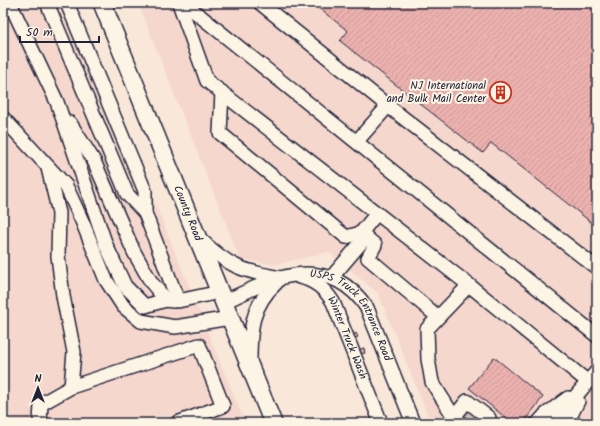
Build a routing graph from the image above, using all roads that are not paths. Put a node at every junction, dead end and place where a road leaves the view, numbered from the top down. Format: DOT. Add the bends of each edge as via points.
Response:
graph roads {
  1 [pos="10,3"];
  2 [pos="47,3"];
  3 [pos="67,3"];
  4 [pos="102,3"];
  5 [pos="179,3"];
  6 [pos="184,3"];
  7 [pos="260,3"];
  8 [pos="222,92"];
  9 [pos="57,102"];
  10 [pos="388,106"];
  11 [pos="3,118"];
  12 [pos="357,141"];
  13 [pos="48,167"];
  14 [pos="145,213"];
  15 [pos="377,213"];
  16 [pos="363,235"];
  17 [pos="197,236"];
  18 [pos="597,268"];
  19 [pos="285,277"];
  20 [pos="331,278"];
  21 [pos="469,285"];
  22 [pos="222,297"];
  23 [pos="172,300"];
  24 [pos="438,317"];
  25 [pos="230,318"];
  26 [pos="597,336"];
  27 [pos="250,367"];
  28 [pos="597,371"];
  29 [pos="588,382"];
  30 [pos="72,387"];
  31 [pos="462,414"];
  32 [pos="485,422"];
  33 [pos="40,423"];
  34 [pos="177,423"];
  35 [pos="273,423"];
  36 [pos="381,423"];
  37 [pos="413,423"];
  38 [pos="538,423"];
  39 [pos="554,423"];
  40 [pos="567,423"];
  1 -- 9 [label="street"];
  2 -- 14 [label="street" via="126,194"];
  3 -- 14 [label="street" via="145,191"];
  4 -- 17 [label="main road, County Road"];
  5 -- 8 [label="street" via="207,81"];
  6 -- 12 [label="street"];
  7 -- 10 [label="street"];
  8 -- 15 [label="street"];
  8 -- 16 [label="street" via="220,133 346,237"];
  9 -- 23 [label="street" via="94,161 134,252 151,282"];
  9 -- 23 [label="street, USPS Truck Entrance Road" via="106,245 125,286 145,306"];
  10 -- 12 [label="street"];
  10 -- 18 [label="street"];
  11 -- 13 [label="street"];
  12 -- 26 [label="street"];
  13 -- 25 [label="street" via="66,186 106,280 123,306 141,321 175,327"];
  13 -- 30 [label="street" via="59,213 58,256 74,352"];
  14 -- 23 [label="street"];
  15 -- 16 [label="street"];
  15 -- 21 [label="street"];
  16 -- 20 [label="street"];
  16 -- 24 [label="street" via="375,245 368,258"];
  17 -- 19 [label="street, Winter Truck Wash" via="213,252 231,264 252,272"];
  17 -- 22 [label="main road, County Road"];
  19 -- 20 [label="street, USPS Truck Entrance Road" via="308,273"];
  19 -- 22 [label="street, USPS Truck Entrance Road"];
  19 -- 27 [label="street" via="263,296 256,310 252,327"];
  19 -- 36 [label="street, Winter Truck Wash" via="312,281 324,289 331,299"];
  20 -- 37 [label="street, USPS Truck Entrance Road" via="341,282 356,294 366,308"];
  21 -- 24 [label="street"];
  21 -- 29 [label="street"];
  22 -- 23 [label="street, USPS Truck Entrance Road"];
  22 -- 25 [label="main road, County Road"];
  24 -- 31 [label="street" via="426,329 432,382"];
  25 -- 27 [label="main road, County Road"];
  27 -- 35 [label="main road, County Road"];
  28 -- 29 [label="street"];
  29 -- 38 [label="street"];
  29 -- 39 [label="street"];
  29 -- 40 [label="street"];
  30 -- 33 [label="street" via="41,404"];
  30 -- 34 [label="street" via="199,345 223,406"];
  31 -- 32 [label="street" via="467,401 489,418"];
}
